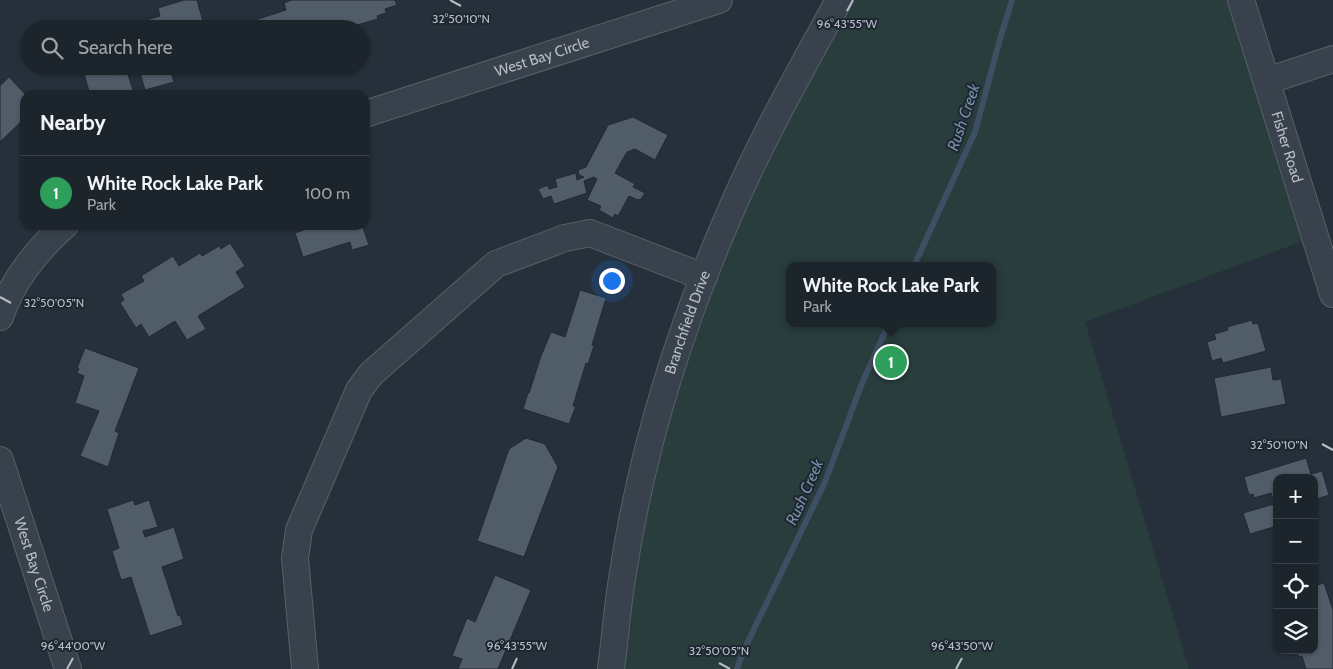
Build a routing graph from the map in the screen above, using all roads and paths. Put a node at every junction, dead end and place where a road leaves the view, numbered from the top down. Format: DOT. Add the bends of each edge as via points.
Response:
graph roads {
  1 [pos="719,0"];
  2 [pos="839,0"];
  3 [pos="1241,0"];
  4 [pos="1333,59"];
  5 [pos="1267,81"];
  6 [pos="370,112"];
  7 [pos="60,230"];
  8 [pos="1327,254"];
  9 [pos="704,277"];
  10 [pos="1333,294"];
  11 [pos="0,317"];
  12 [pos="0,460"];
  13 [pos="68,669"];
  14 [pos="305,669"];
  15 [pos="611,669"];
  1 -- 6 [label="street, West Bay Circle"];
  2 -- 9 [label="street, Branchfield Drive" via="732,207"];
  3 -- 5 [label="street, Fisher Road"];
  4 -- 5 [label="street"];
  5 -- 8 [label="street, Fisher Road"];
  7 -- 11 [label="street" via="30,262 6,298"];
  8 -- 10 [label="street, Fisher Road"];
  9 -- 14 [label="street" via="590,233 565,238 496,264 372,374 359,390 300,530 295,558"];
  9 -- 15 [label="street, Branchfield Drive" via="662,394 640,484 622,579"];
  12 -- 13 [label="street, West Bay Circle"];
}
